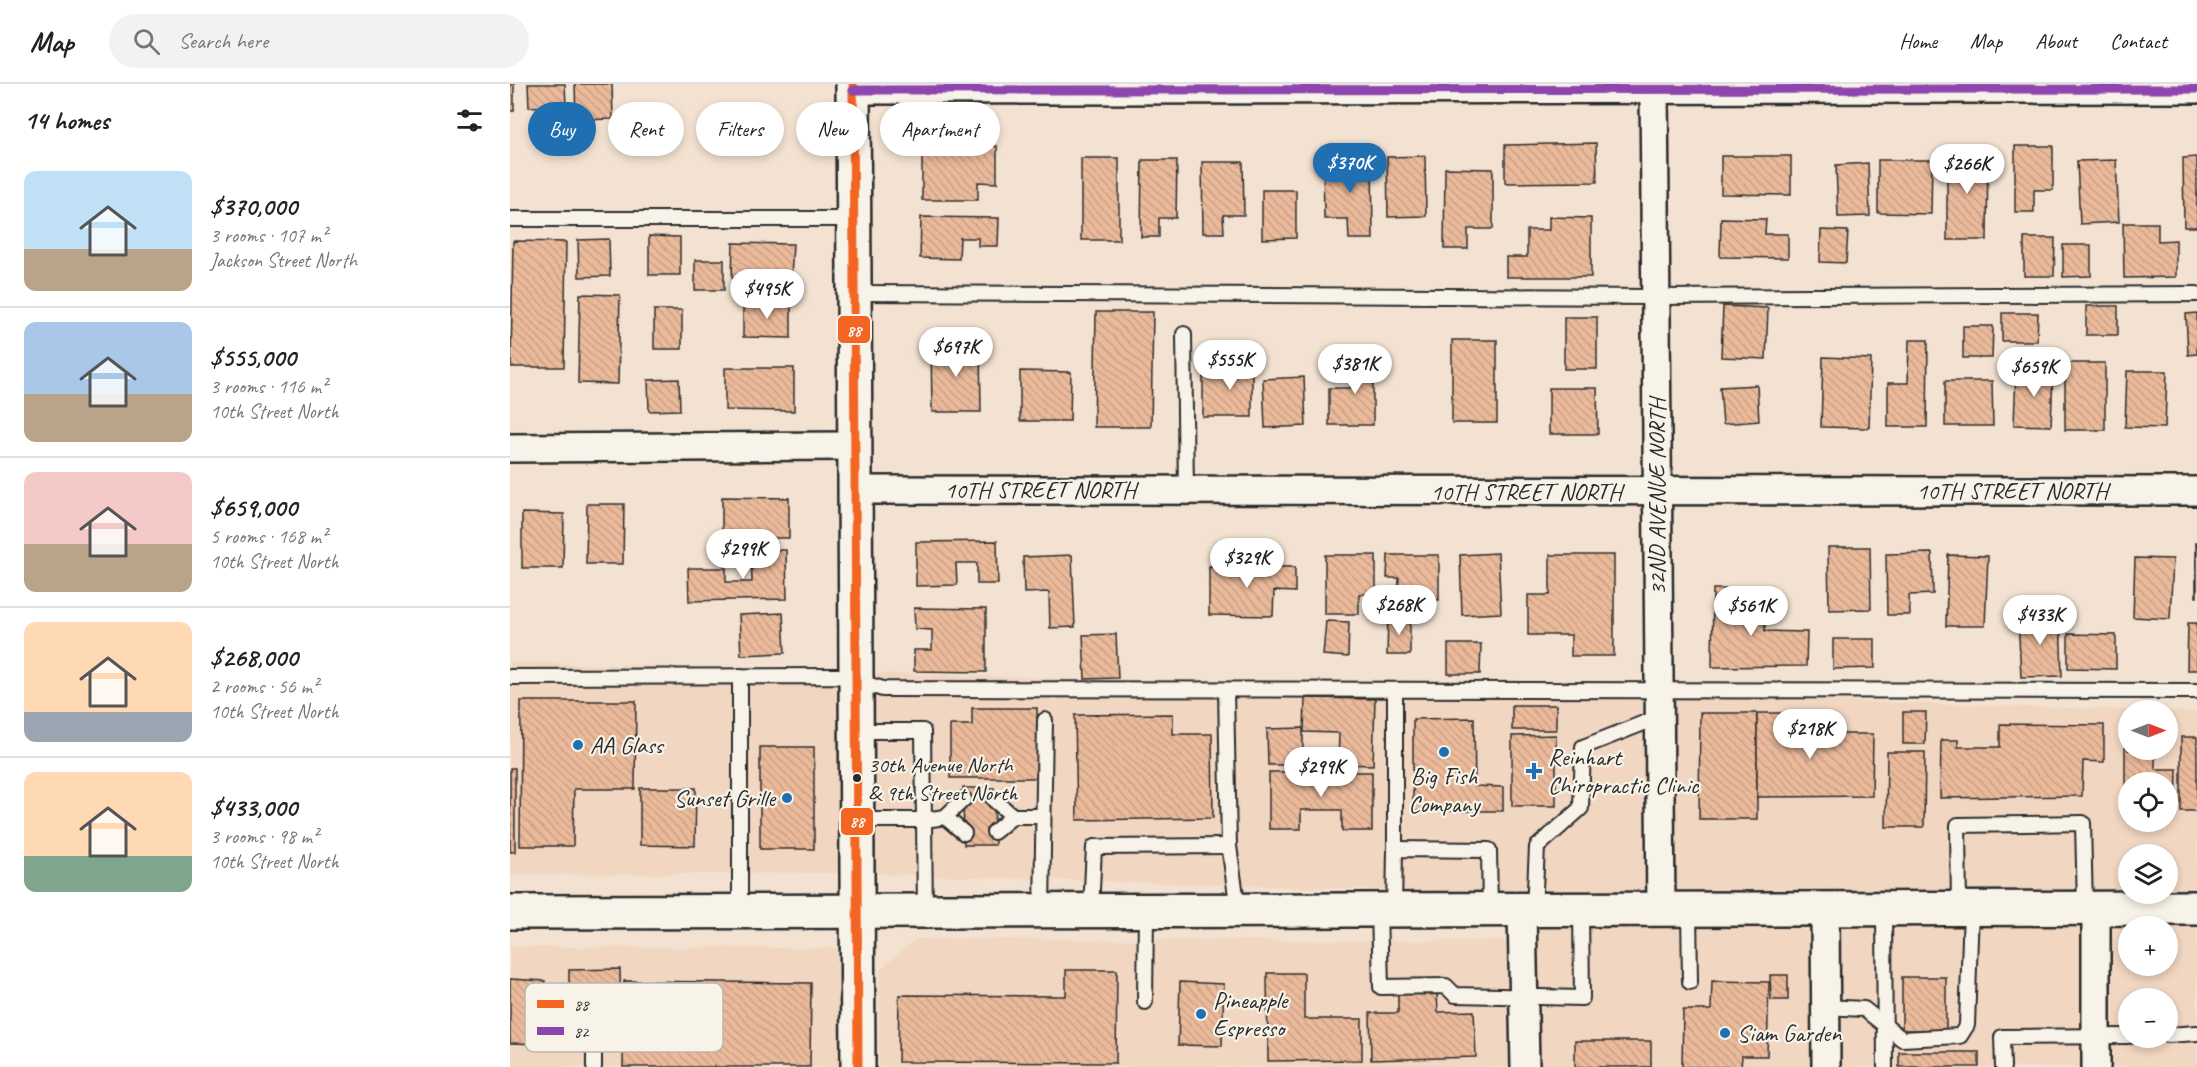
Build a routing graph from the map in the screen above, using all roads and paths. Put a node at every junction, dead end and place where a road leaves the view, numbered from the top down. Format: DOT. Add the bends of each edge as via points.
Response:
graph roads {
  1 [pos="1654,86"];
  2 [pos="853,87"];
  3 [pos="2197,89"];
  4 [pos="510,219"];
  5 [pos="854,219"];
  6 [pos="854,293"];
  7 [pos="2197,294"];
  8 [pos="1656,297"];
  9 [pos="1184,334"];
  10 [pos="855,446"];
  11 [pos="510,448"];
  12 [pos="855,490"];
  13 [pos="1186,490"];
  14 [pos="2197,491"];
  15 [pos="1656,492"];
  16 [pos="740,676"];
  17 [pos="510,677"];
  18 [pos="856,682"];
  19 [pos="1226,690"];
  20 [pos="1395,690"];
  21 [pos="2197,691"];
  22 [pos="1659,704"];
  23 [pos="1045,720"];
  24 [pos="856,731"];
  25 [pos="964,799"];
  26 [pos="994,800"];
  27 [pos="1012,816"];
  28 [pos="1043,816"];
  29 [pos="945,817"];
  30 [pos="857,820"];
  31 [pos="925,820"];
  32 [pos="994,832"];
  33 [pos="964,833"];
  34 [pos="1229,846"];
  35 [pos="1395,849"];
  36 [pos="2090,908"];
  37 [pos="2197,908"];
  38 [pos="1581,909"];
  39 [pos="1675,909"];
  40 [pos="1826,909"];
  41 [pos="1884,909"];
  42 [pos="1965,909"];
  43 [pos="1238,910"];
  44 [pos="1386,910"];
  45 [pos="1516,910"];
  46 [pos="858,911"];
  47 [pos="925,911"];
  48 [pos="1042,911"];
  49 [pos="1091,911"];
  50 [pos="1146,911"];
  51 [pos="510,912"];
  52 [pos="740,912"];
  53 [pos="1690,982"];
  54 [pos="1523,998"];
  55 [pos="1145,1002"];
  56 [pos="1826,1006"];
  57 [pos="1885,1025"];
  58 [pos="2197,1033"];
  59 [pos="2178,1034"];
  60 [pos="2118,1036"];
  61 [pos="2096,1037"];
  62 [pos="858,1067"];
  63 [pos="1525,1067"];
  64 [pos="1826,1067"];
  65 [pos="1885,1067"];
  66 [pos="2002,1067"];
  67 [pos="2096,1067"];
  1 -- 2 [label="street"];
  1 -- 3 [label="street"];
  1 -- 8 [label="street, 32ND AVENUE NORTH"];
  2 -- 5 [label="main road"];
  4 -- 5 [label="lane"];
  5 -- 6 [label="main road"];
  6 -- 8 [label="lane"];
  6 -- 10 [label="main road"];
  7 -- 8 [label="lane"];
  8 -- 15 [label="street, 32ND AVENUE NORTH"];
  9 -- 13 [label="lane"];
  10 -- 11 [label="street"];
  10 -- 12 [label="main road"];
  12 -- 13 [label="street, 10TH STREET NORTH"];
  12 -- 18 [label="main road"];
  13 -- 15 [label="street, 10TH STREET NORTH"];
  14 -- 15 [label="street, 10TH STREET NORTH"];
  15 -- 22 [label="street, 32ND AVENUE NORTH"];
  16 -- 17 [label="lane"];
  16 -- 18 [label="lane" via="839,676"];
  16 -- 52 [label="lane"];
  18 -- 19 [label="lane" via="883,689"];
  18 -- 24 [label="main road"];
  19 -- 20 [label="lane"];
  19 -- 34 [label="lane"];
  20 -- 22 [label="lane"];
  20 -- 35 [label="lane"];
  21 -- 22 [label="lane"];
  22 -- 39 [label="street, 32ND AVENUE NORTH"];
  22 -- 45 [label="lane" via="1583,747 1581,808 1537,847"];
  23 -- 28 [label="lane"];
  24 -- 30 [label="main road"];
  24 -- 31 [label="lane" via="923,731"];
  25 -- 29 [label="lane"];
  26 -- 27 [label="lane"];
  27 -- 28 [label="lane"];
  27 -- 32 [label="lane"];
  28 -- 48 [label="lane"];
  29 -- 31 [label="lane"];
  29 -- 33 [label="lane"];
  30 -- 31 [label="lane"];
  30 -- 46 [label="main road"];
  31 -- 47 [label="lane"];
  34 -- 43 [label="lane"];
  34 -- 49 [label="lane" via="1094,847"];
  35 -- 44 [label="lane"];
  35 -- 45 [label="lane" via="1490,850"];
  36 -- 37 [label="main road"];
  36 -- 42 [label="main road"];
  36 -- 42 [label="lane" via="2083,823 1958,825"];
  36 -- 61 [label="street"];
  38 -- 39 [label="main road"];
  38 -- 45 [label="main road"];
  38 -- 54 [label="lane" via="1582,998"];
  39 -- 40 [label="main road"];
  39 -- 53 [label="lane"];
  40 -- 41 [label="main road"];
  40 -- 56 [label="street"];
  41 -- 42 [label="main road"];
  41 -- 57 [label="lane"];
  42 -- 57 [label="lane" via="1967,1025 1960,1036 1902,1039"];
  43 -- 44 [label="main road"];
  43 -- 50 [label="main road"];
  44 -- 45 [label="main road"];
  44 -- 54 [label="lane" via="1381,987 1446,986 1455,995"];
  45 -- 54 [label="street"];
  46 -- 47 [label="main road"];
  46 -- 52 [label="main road"];
  46 -- 62 [label="main road"];
  47 -- 48 [label="main road"];
  48 -- 49 [label="main road"];
  49 -- 50 [label="main road"];
  50 -- 55 [label="lane"];
  51 -- 52 [label="main road"];
  54 -- 63 [label="street"];
  56 -- 57 [label="lane" via="1864,1009"];
  56 -- 64 [label="street"];
  57 -- 65 [label="lane"];
  58 -- 59 [label="lane"];
  60 -- 61 [label="lane"];
  61 -- 66 [label="lane" via="2002,1037"];
  61 -- 67 [label="street"];
}
